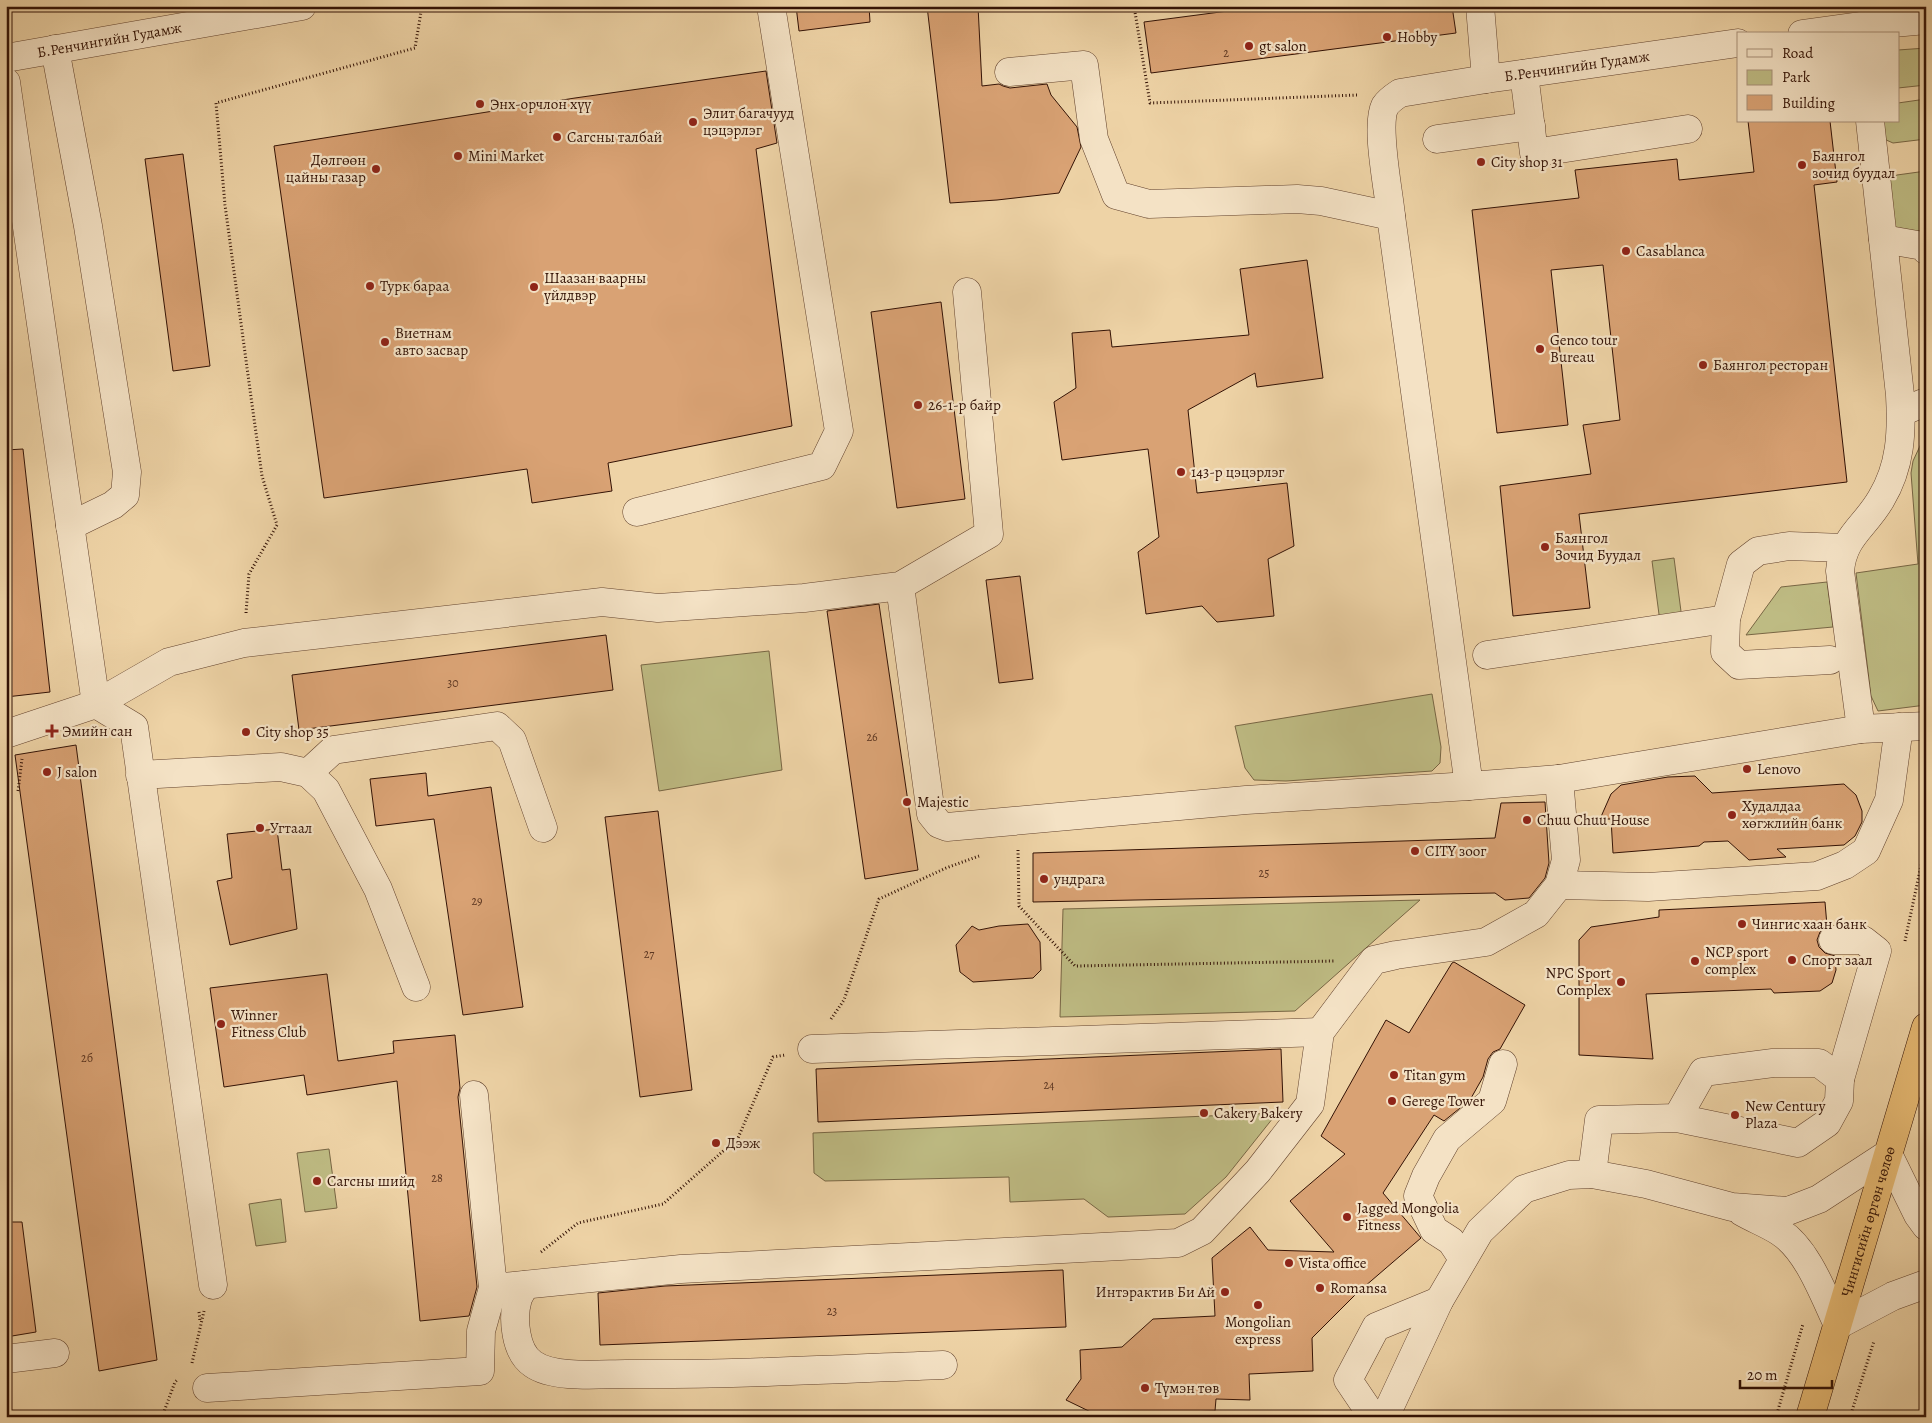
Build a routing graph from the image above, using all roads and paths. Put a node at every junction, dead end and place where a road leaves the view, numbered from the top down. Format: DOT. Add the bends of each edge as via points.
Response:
graph roads {
  1 [pos="302,6"];
  2 [pos="422,6"];
  3 [pos="772,6"];
  4 [pos="1134,6"];
  5 [pos="1480,6"];
  6 [pos="1926,20"];
  7 [pos="1860,30"];
  8 [pos="1831,32"];
  9 [pos="1737,43"];
  10 [pos="55,49"];
  11 [pos="6,58"];
  12 [pos="1009,72"];
  13 [pos="1524,74"];
  14 [pos="1486,79"];
  15 [pos="6,82"];
  16 [pos="1400,93"];
  17 [pos="1870,122"];
  18 [pos="1531,126"];
  19 [pos="1688,129"];
  20 [pos="1436,139"];
  21 [pos="1391,216"];
  22 [pos="1883,239"];
  23 [pos="1926,250"];
  24 [pos="967,292"];
  25 [pos="1926,402"];
  26 [pos="1901,412"];
  27 [pos="637,512"];
  28 [pos="70,526"];
  29 [pos="1844,548"];
  30 [pos="900,586"];
  31 [pos="1726,619"];
  32 [pos="244,643"];
  33 [pos="1487,655"];
  34 [pos="1830,660"];
  35 [pos="96,704"];
  36 [pos="1926,726"];
  37 [pos="1899,727"];
  38 [pos="1861,730"];
  39 [pos="6,734"];
  40 [pos="308,773"];
  41 [pos="140,774"];
  42 [pos="1559,779"];
  43 [pos="1468,786"];
  44 [pos="1026,821"];
  45 [pos="542,828"];
  46 [pos="982,855"];
  47 [pos="1559,885"];
  48 [pos="1833,940"];
  49 [pos="1374,960"];
  50 [pos="416,987"];
  51 [pos="1926,1028"];
  52 [pos="1320,1032"];
  53 [pos="812,1049"];
  54 [pos="1503,1064"];
  55 [pos="1840,1079"];
  56 [pos="474,1095"];
  57 [pos="1677,1118"];
  58 [pos="1888,1154"];
  59 [pos="1592,1174"];
  60 [pos="1732,1207"];
  61 [pos="1926,1226"];
  62 [pos="540,1253"];
  63 [pos="1463,1259"];
  64 [pos="1926,1284"];
  65 [pos="213,1285"];
  66 [pos="525,1285"];
  67 [pos="494,1288"];
  68 [pos="1439,1302"];
  69 [pos="1838,1325"];
  70 [pos="1875,1336"];
  71 [pos="55,1353"];
  72 [pos="6,1358"];
  73 [pos="192,1365"];
  74 [pos="944,1365"];
  75 [pos="181,1376"];
  76 [pos="207,1388"];
  77 [pos="162,1417"];
  78 [pos="1373,1417"];
  79 [pos="1384,1417"];
  80 [pos="1810,1417"];
  81 [pos="1850,1417"];
  1 -- 10 [label="street, Б.Ренчингийн Гудамж"];
  2 -- 32 [label="path" via="415,48 216,103 225,205 262,476 277,525 249,574"];
  3 -- 27 [label="street" via="839,431 822,466"];
  4 -- 16 [label="path" via="1150,103"];
  5 -- 14 [label="street, Б.Ренчингийн Гудамж"];
  6 -- 7 [label="street"];
  7 -- 8 [label="street"];
  9 -- 13 [label="street, Б.Ренчингийн Гудамж"];
  10 -- 11 [label="street, Б.Ренчингийн Гудамж"];
  10 -- 28 [label="street" via="88,226 127,472 125,495 113,505"];
  12 -- 21 [label="street" via="1084,65 1094,139 1116,195 1149,204 1297,199"];
  13 -- 14 [label="street, Б.Ренчингийн Гудамж"];
  13 -- 18 [label="street"];
  14 -- 16 [label="street"];
  15 -- 28 [label="street"];
  16 -- 21 [label="street" via="1385,107 1382,120"];
  17 -- 22 [label="street"];
  18 -- 19 [label="street" via="1534,153"];
  18 -- 20 [label="street"];
  21 -- 43 [label="street"];
  22 -- 23 [label="street" via="1923,246"];
  22 -- 26 [label="street"];
  24 -- 30 [label="street" via="989,534"];
  25 -- 26 [label="street"];
  26 -- 29 [label="street" via="1900,446 1890,481 1878,505"];
  28 -- 35 [label="street"];
  29 -- 31 [label="street" via="1789,546 1758,551 1741,564"];
  29 -- 38 [label="street" via="1840,571"];
  30 -- 32 [label="street" via="804,598 658,608 602,602"];
  30 -- 44 [label="street" via="933,818 947,827"];
  31 -- 33 [label="street"];
  31 -- 34 [label="street" via="1725,652 1739,665"];
  32 -- 35 [label="street" via="169,662"];
  35 -- 39 [label="street"];
  35 -- 41 [label="street" via="134,727"];
  36 -- 37 [label="street"];
  37 -- 38 [label="street"];
  37 -- 47 [label="street" via="1889,800 1866,851 1845,865 1817,876 1648,887"];
  38 -- 42 [label="street"];
  40 -- 41 [label="street" via="281,767"];
  40 -- 45 [label="street" via="333,750 497,726 512,740"];
  40 -- 50 [label="street" via="326,790 378,889"];
  41 -- 65 [label="street"];
  42 -- 43 [label="street"];
  42 -- 47 [label="street" via="1566,860"];
  43 -- 44 [label="street" via="1246,800"];
  44 -- 49 [label="path" via="1018,842 1019,906 1075,966"];
  46 -- 53 [label="path" via="879,899 844,1000"];
  47 -- 49 [label="street" via="1536,914 1486,942"];
  48 -- 55 [label="street" via="1863,940 1877,951"];
  49 -- 52 [label="street"];
  51 -- 58 [label="highway, Чингисийн өргөн чөлөө"];
  52 -- 53 [label="street"];
  52 -- 66 [label="street" via="1310,1104 1258,1171 1202,1230 1178,1243 681,1269"];
  53 -- 62 [label="path" via="773,1057 738,1138 663,1204 578,1223"];
  54 -- 63 [label="street" via="1492,1101 1447,1139 1418,1196 1434,1230 1451,1241"];
  55 -- 57 [label="street" via="1819,1063 1773,1063 1703,1072"];
  55 -- 57 [label="street" via="1839,1101 1827,1123 1798,1142"];
  56 -- 67 [label="street"];
  57 -- 59 [label="street" via="1599,1120"];
  58 -- 60 [label="street" via="1819,1199 1788,1211"];
  58 -- 61 [label="street"];
  58 -- 69 [label="highway, Чингисийн өргөн чөлөө"];
  59 -- 60 [label="street" via="1646,1184"];
  59 -- 63 [label="street" via="1570,1175 1524,1189 1480,1231"];
  60 -- 69 [label="street" via="1781,1233 1797,1247"];
  63 -- 68 [label="street"];
  64 -- 69 [label="street" via="1893,1296"];
  65 -- 73 [label="path" via="200,1321"];
  66 -- 67 [label="street"];
  66 -- 74 [label="street" via="518,1298 515,1320 518,1344 531,1364 542,1369 564,1373 668,1374"];
  67 -- 76 [label="street" via="481,1331 480,1371"];
  68 -- 78 [label="street" via="1376,1327 1348,1380"];
  68 -- 79 [label="street"];
  69 -- 80 [label="highway, Чингисийн өргөн чөлөө"];
  70 -- 81 [label="path"];
  71 -- 72 [label="street"];
  75 -- 77 [label="path" via="175,1382"];
}
